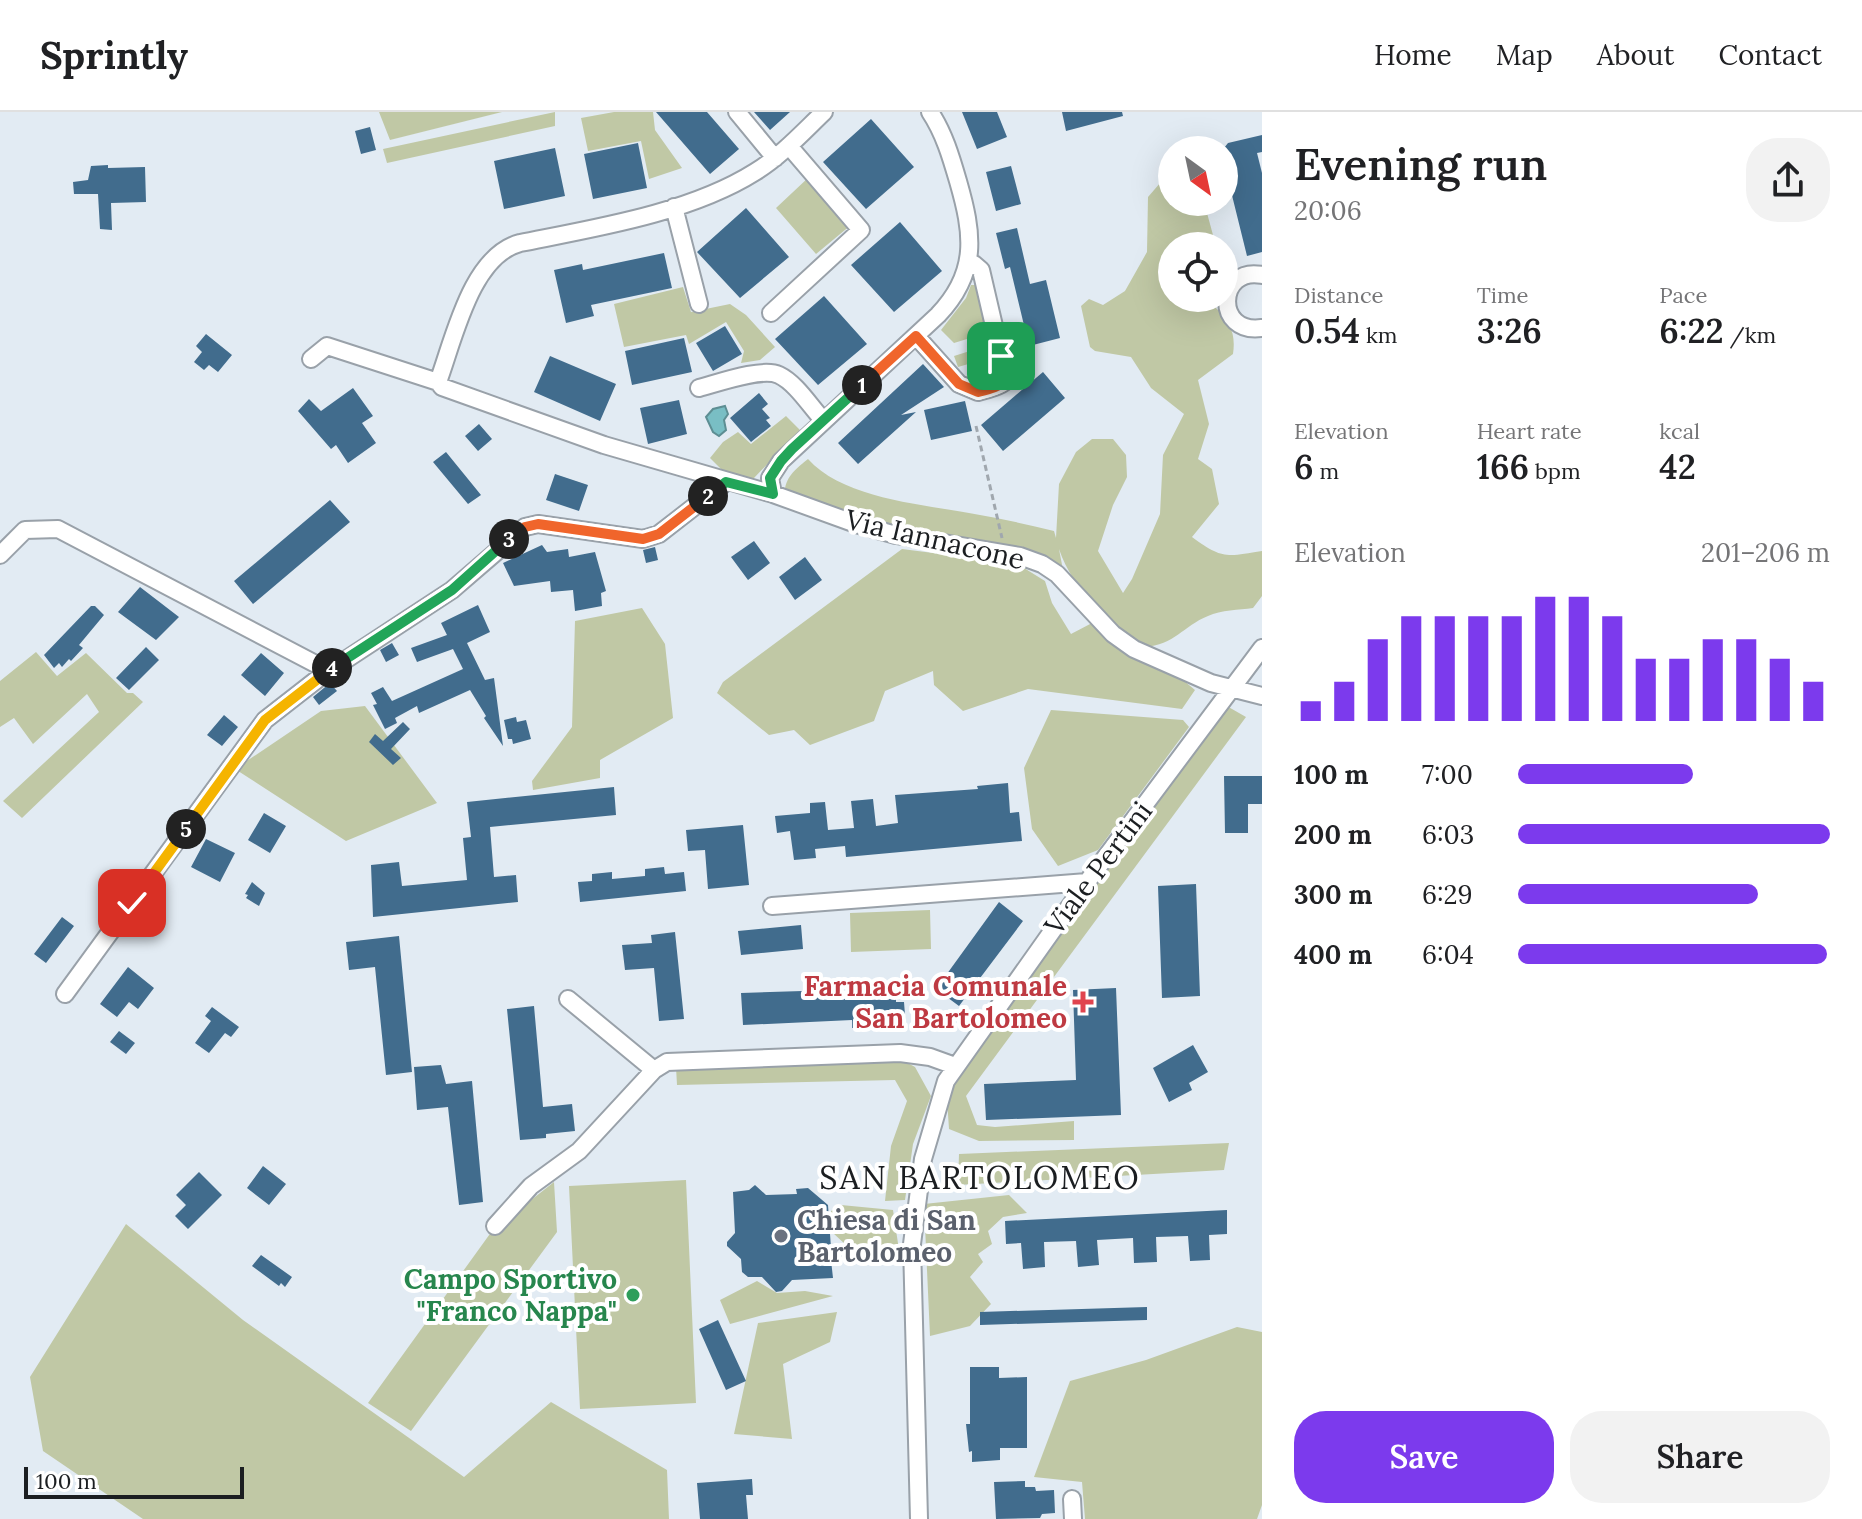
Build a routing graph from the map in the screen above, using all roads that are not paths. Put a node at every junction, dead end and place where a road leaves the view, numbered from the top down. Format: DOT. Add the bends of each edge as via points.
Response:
graph roads {
  1 [pos="737,112"];
  2 [pos="824,112"];
  3 [pos="930,112"];
  4 [pos="789,146"];
  5 [pos="775,158"];
  6 [pos="674,207"];
  7 [pos="968,262"];
  8 [pos="1260,274"];
  9 [pos="699,304"];
  10 [pos="771,313"];
  11 [pos="1262,328"];
  12 [pos="916,336"];
  13 [pos="311,359"];
  14 [pos="438,382"];
  15 [pos="699,388"];
  16 [pos="823,420"];
  17 [pos="726,482"];
  18 [pos="773,494"];
  19 [pos="0,555"];
  20 [pos="1262,648"];
  21 [pos="329,671"];
  22 [pos="1232,689"];
  23 [pos="1262,696"];
  24 [pos="1087,882"];
  25 [pos="772,906"];
  26 [pos="65,994"];
  27 [pos="568,999"];
  28 [pos="955,1066"];
  29 [pos="654,1070"];
  30 [pos="495,1226"];
  31 [pos="1072,1499"];
  32 [pos="919,1519"];
  33 [pos="1073,1519"];
  1 -- 5 [label="street"];
  2 -- 4 [label="street"];
  3 -- 7 [label="street" via="945,141 968,215"];
  4 -- 5 [label="street"];
  4 -- 10 [label="street" via="861,230"];
  5 -- 6 [label="street" via="729,186"];
  6 -- 9 [label="street"];
  6 -- 14 [label="street" via="514,244 499,252 474,287"];
  7 -- 12 [label="street" via="948,305"];
  7 -- 12 [label="street" via="981,270 1001,356 1010,365 1006,381 978,392 959,384"];
  8 -- 11 [label="street" via="1238,279 1227,304 1242,326"];
  12 -- 16 [label="street"];
  13 -- 14 [label="street, Via Iannacone" via="327,346"];
  14 -- 17 [label="street, Via Iannacone" via="604,445"];
  15 -- 16 [label="street" via="776,373"];
  16 -- 18 [label="street" via="772,472"];
  17 -- 18 [label="street, Via Iannacone"];
  17 -- 21 [label="street" via="659,534 643,539 538,524 525,527 452,590"];
  18 -- 22 [label="street, Via Iannacone" via="896,535 1042,564 1134,649"];
  19 -- 21 [label="street" via="25,530 58,529"];
  20 -- 22 [label="street, Viale Pertini"];
  21 -- 26 [label="street" via="265,720"];
  22 -- 23 [label="street, Via Iannacone"];
  22 -- 24 [label="street, Viale Pertini"];
  24 -- 25 [label="street"];
  24 -- 28 [label="street, Viale Pertini"];
  27 -- 29 [label="street"];
  28 -- 29 [label="street" via="900,1053 667,1062"];
  28 -- 32 [label="street, Viale Pertini" via="940,1097 923,1159 912,1244"];
  29 -- 30 [label="street" via="579,1151 531,1186"];
  31 -- 33 [label="street"];
}
